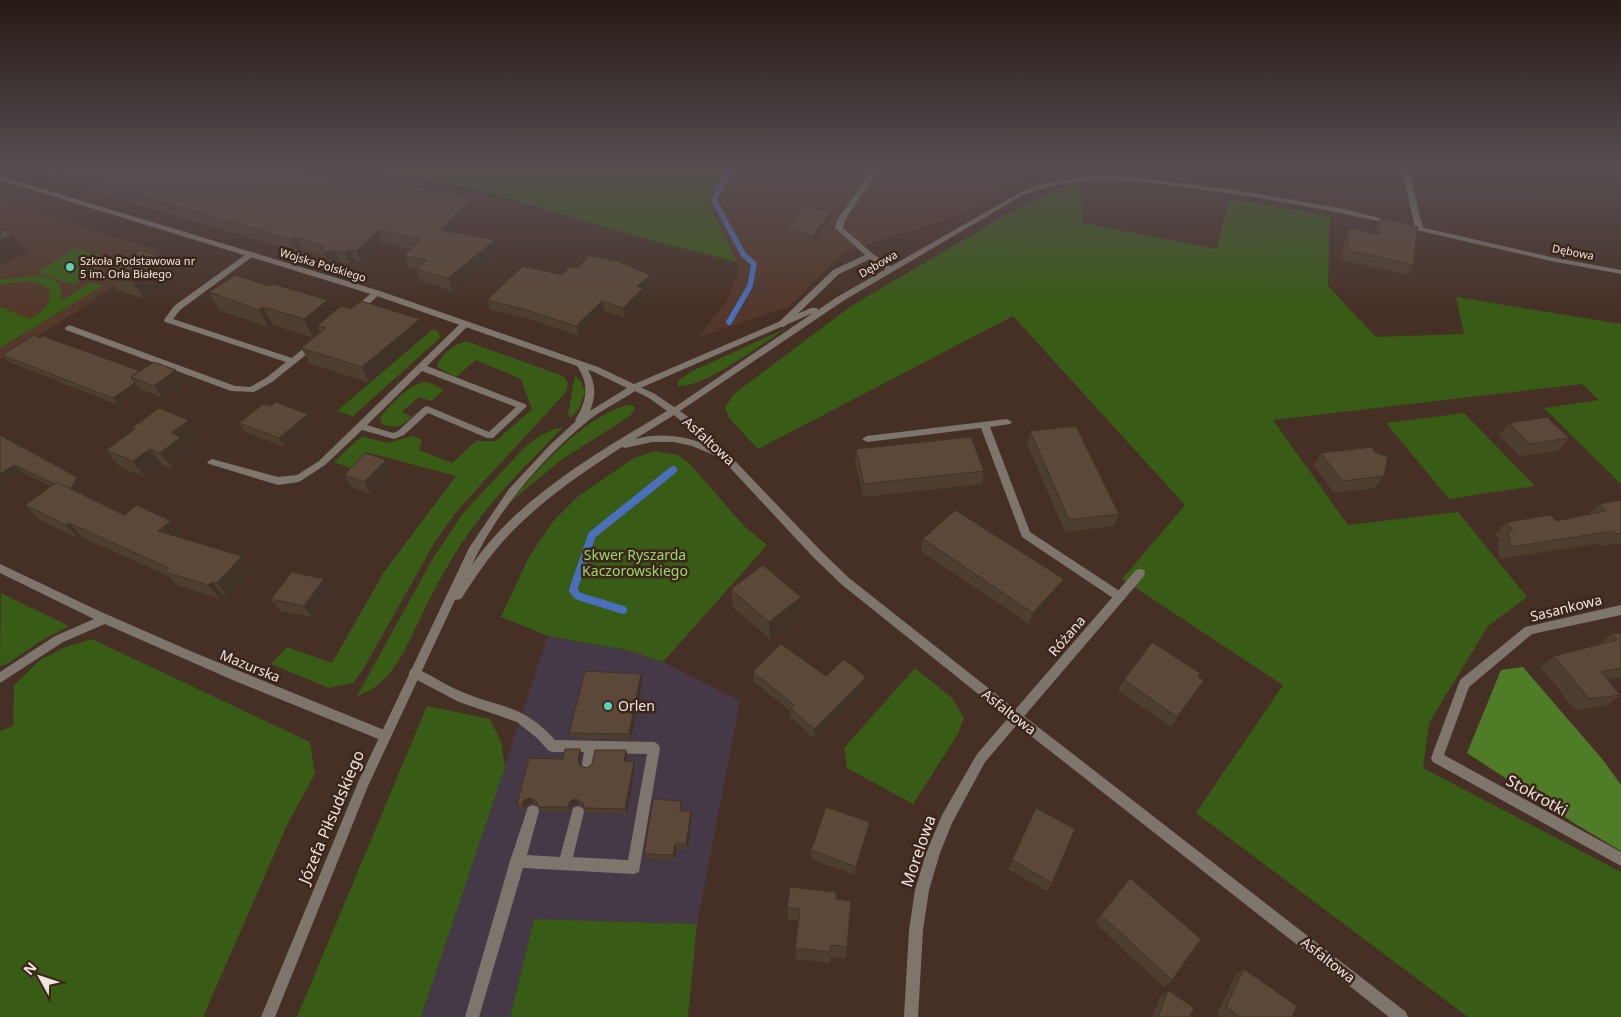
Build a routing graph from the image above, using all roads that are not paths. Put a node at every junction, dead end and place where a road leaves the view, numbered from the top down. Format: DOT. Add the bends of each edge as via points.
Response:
graph roads {
  1 [pos="128,216"];
  2 [pos="842,216"];
  3 [pos="982,216"];
  4 [pos="1368,216"];
  5 [pos="1416,216"];
  6 [pos="1419,228"];
  7 [pos="252,254"];
  8 [pos="870,256"];
  9 [pos="891,269"];
  10 [pos="1621,272"];
  11 [pos="377,293"];
  12 [pos="840,299"];
  13 [pos="349,316"];
  14 [pos="465,324"];
  15 [pos="781,325"];
  16 [pos="69,328"];
  17 [pos="321,339"];
  18 [pos="293,362"];
  19 [pos="580,364"];
  20 [pos="422,366"];
  21 [pos="635,387"];
  22 [pos="674,411"];
  23 [pos="1007,422"];
  24 [pos="984,425"];
  25 [pos="359,426"];
  26 [pos="574,427"];
  27 [pos="867,439"];
  28 [pos="605,453"];
  29 [pos="212,462"];
  30 [pos="732,462"];
  31 [pos="0,568"];
  32 [pos="1140,574"];
  33 [pos="1120,597"];
  34 [pos="1621,610"];
  35 [pos="105,618"];
  36 [pos="435,634"];
  37 [pos="415,673"];
  38 [pos="0,678"];
  39 [pos="1016,717"];
  40 [pos="385,736"];
  41 [pos="591,747"];
  42 [pos="1437,758"];
  43 [pos="588,765"];
  44 [pos="533,811"];
  45 [pos="578,812"];
  46 [pos="1621,859"];
  47 [pos="517,861"];
  48 [pos="565,864"];
  49 [pos="268,1017"];
  50 [pos="472,1017"];
  51 [pos="911,1017"];
  52 [pos="1401,1017"];
  1 -- 7 [label="street, Wojska Polskiego"];
  2 -- 8 [label="street" via="840,228"];
  3 -- 9 [label="street, Dębowa"];
  4 -- 6 [label="street, Dębowa"];
  5 -- 6 [label="street"];
  6 -- 10 [label="street, Dębowa"];
  7 -- 11 [label="street, Wojska Polskiego"];
  7 -- 18 [label="street" via="177,308 168,320"];
  8 -- 9 [label="street"];
  8 -- 15 [label="street" via="836,272"];
  9 -- 12 [label="street, Dębowa"];
  11 -- 13 [label="street"];
  11 -- 14 [label="street, Wojska Polskiego"];
  12 -- 15 [label="street, Dębowa"];
  12 -- 22 [label="street, Dębowa"];
  14 -- 19 [label="street, Wojska Polskiego"];
  14 -- 20 [label="street"];
  15 -- 21 [label="street, Dębowa"];
  16 -- 18 [label="street" via="234,390 251,390"];
  17 -- 18 [label="street"];
  19 -- 21 [label="street, Wojska Polskiego"];
  19 -- 26 [label="street, Józefa Piłsudskiego" via="589,377 592,395"];
  20 -- 25 [label="street"];
  20 -- 25 [label="street" via="522,406 490,436 427,410 394,436"];
  21 -- 22 [label="street, Asfaltowa"];
  21 -- 26 [label="street, Józefa Piłsudskiego"];
  22 -- 28 [label="street, Józefa Piłsudskiego"];
  22 -- 30 [label="street, Asfaltowa"];
  23 -- 24 [label="street"];
  24 -- 27 [label="street"];
  24 -- 33 [label="street" via="1026,534"];
  25 -- 29 [label="street" via="322,463 300,478 278,481"];
  26 -- 36 [label="street, Józefa Piłsudskiego" via="536,464 495,516 461,574"];
  28 -- 30 [label="street, Józefa Piłsudskiego" via="640,440 668,437 703,446"];
  28 -- 36 [label="street, Józefa Piłsudskiego" via="545,494 500,538 468,577"];
  30 -- 39 [label="street, Asfaltowa" via="835,572"];
  31 -- 35 [label="street, Mazurska"];
  32 -- 33 [label="street, Różana"];
  33 -- 39 [label="street, Różana"];
  34 -- 42 [label="street, Sasankowa" via="1530,630 1464,684"];
  35 -- 38 [label="street" via="58,638"];
  35 -- 40 [label="street, Mazurska" via="215,668"];
  36 -- 37 [label="street, Józefa Piłsudskiego"];
  37 -- 40 [label="street, Józefa Piłsudskiego"];
  37 -- 41 [label="street" via="463,698 517,714 539,729 552,746"];
  39 -- 51 [label="street, Morelowa" via="981,758 947,819 933,853 918,912"];
  39 -- 52 [label="street, Asfaltowa"];
  40 -- 49 [label="street, Józefa Piłsudskiego"];
  41 -- 43 [label="street"];
  41 -- 48 [label="street" via="654,748 634,867"];
  42 -- 46 [label="street, Stokrotki"];
  44 -- 47 [label="street"];
  45 -- 48 [label="street"];
  47 -- 48 [label="street"];
  47 -- 50 [label="street"];
}
